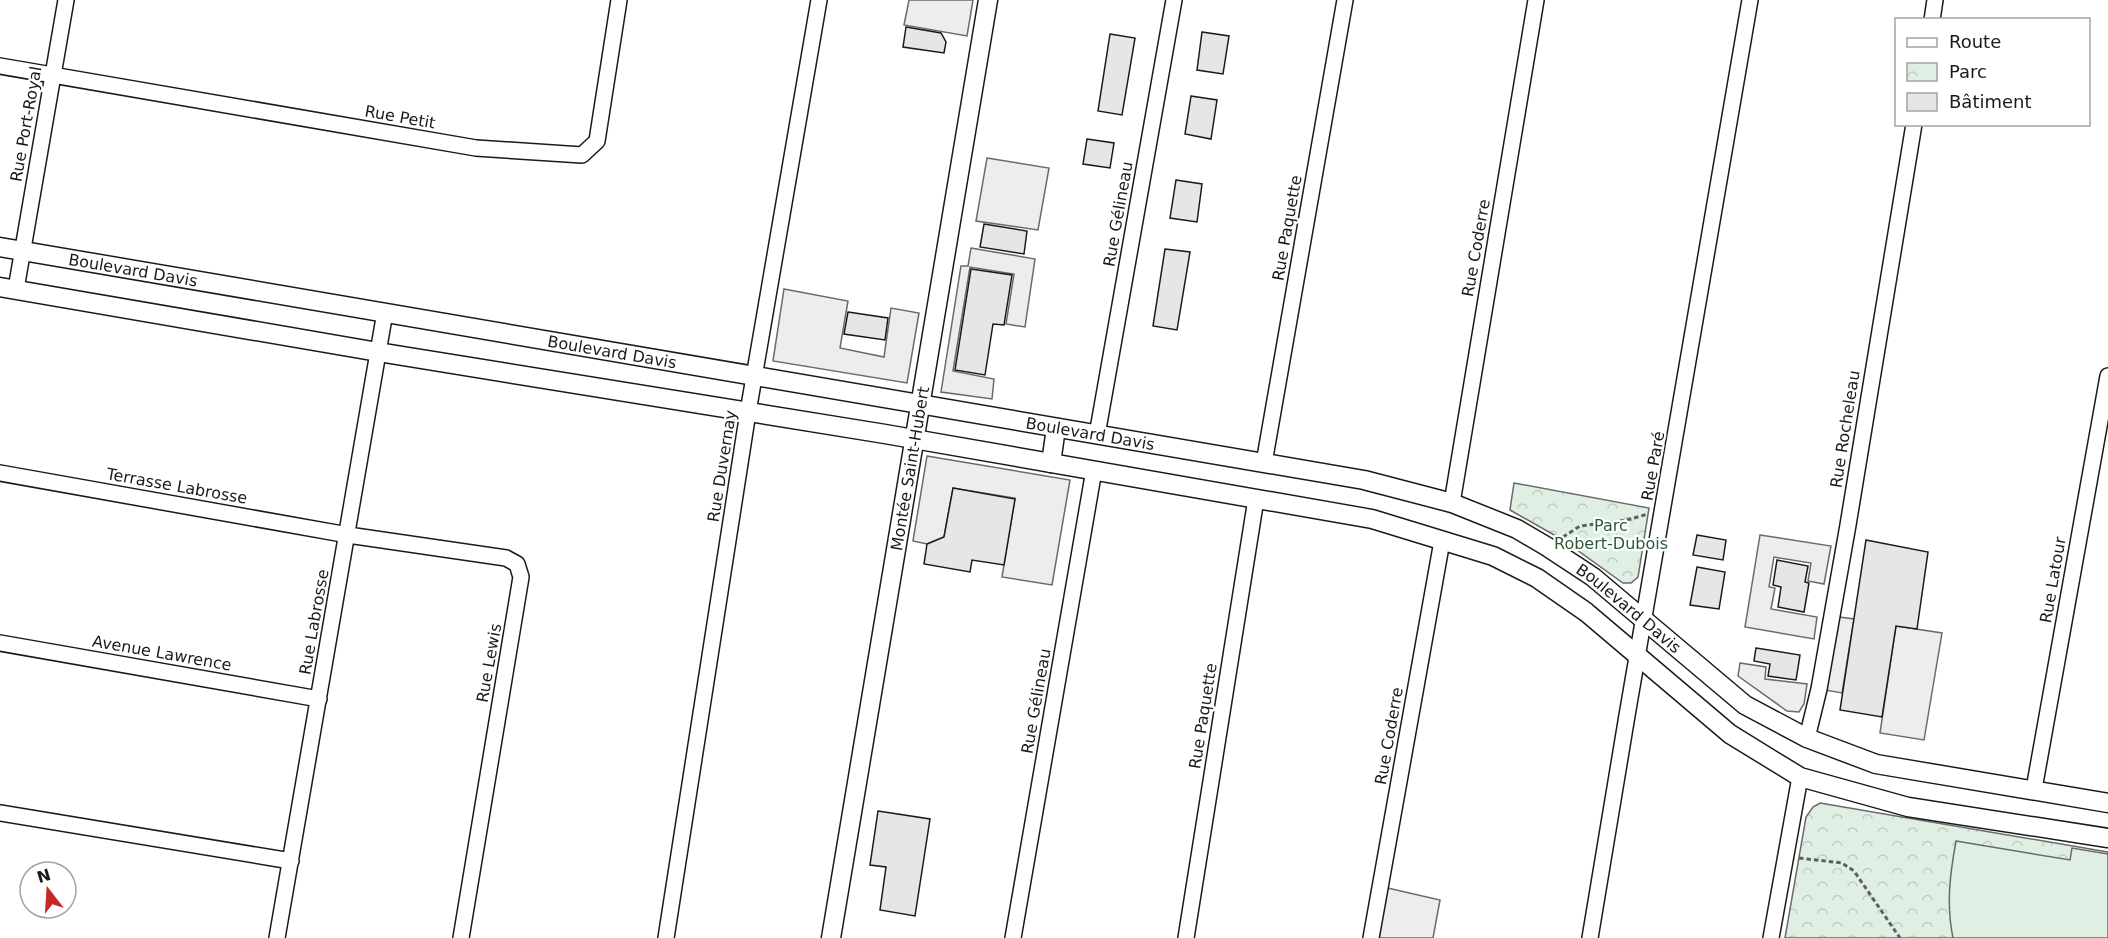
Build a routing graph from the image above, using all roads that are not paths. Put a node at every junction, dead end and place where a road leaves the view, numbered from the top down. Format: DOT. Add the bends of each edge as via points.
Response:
graph roads {
  1 [pos="66,0"];
  2 [pos="619,0"];
  3 [pos="819,0"];
  4 [pos="988,0"];
  5 [pos="1174,0"];
  6 [pos="1345,0"];
  7 [pos="1536,0"];
  8 [pos="1750,0"];
  9 [pos="1935,0"];
  10 [pos="1932,18"];
  11 [pos="0,66"];
  12 [pos="53,76"];
  13 [pos="1914,126"];
  14 [pos="0,247"];
  15 [pos="23,251"];
  16 [pos="8,288"];
  17 [pos="385,312"];
  18 [pos="378,352"];
  19 [pos="755,375"];
  20 [pos="2108,376"];
  21 [pos="920,404"];
  22 [pos="748,412"];
  23 [pos="1056,428"];
  24 [pos="1098,435"];
  25 [pos="915,440"];
  26 [pos="1051,463"];
  27 [pos="1264,463"];
  28 [pos="1094,470"];
  29 [pos="0,473"];
  30 [pos="1256,499"];
  31 [pos="1452,502"];
  32 [pos="348,535"];
  33 [pos="1443,541"];
  34 [pos="1644,620"];
  35 [pos="0,643"];
  36 [pos="1636,656"];
  37 [pos="319,699"];
  38 [pos="1807,738"];
  39 [pos="1800,777"];
  40 [pos="2034,789"];
  41 [pos="2108,803"];
  42 [pos="0,813"];
  43 [pos="2108,838"];
  44 [pos="291,861"];
  45 [pos="278,938"];
  46 [pos="461,938"];
  47 [pos="666,938"];
  48 [pos="831,938"];
  49 [pos="1013,938"];
  50 [pos="1186,938"];
  51 [pos="1371,938"];
  52 [pos="1590,938"];
  53 [pos="1772,938"];
  1 -- 12 [label="street, Rue Port-Royal"];
  2 -- 12 [label="street, Rue Petit" via="597,141 582,154 476,148"];
  3 -- 19 [label="street, Rue Duvernay"];
  4 -- 21 [label="street, Montée Saint-Hubert"];
  5 -- 24 [label="street, Rue Gélineau"];
  6 -- 27 [label="street, Rue Paquette"];
  7 -- 31 [label="street, Rue Coderre"];
  8 -- 34 [label="street, Rue Paré"];
  9 -- 10 [label="street"];
  11 -- 12 [label="street, Rue Petit"];
  12 -- 15 [label="street, Rue Port-Royal"];
  13 -- 38 [label="street, Rue Rocheleau" via="1850,513"];
  14 -- 15 [label="street, Boulevard Davis"];
  15 -- 16 [label="street, Rue Port-Royal"];
  15 -- 17 [label="street, Boulevard Davis"];
  16 -- 18 [label="street, Boulevard Davis"];
  17 -- 18 [label="street, Rue Labrosse"];
  17 -- 19 [label="street, Boulevard Davis"];
  18 -- 22 [label="street, Boulevard Davis"];
  18 -- 32 [label="street, Rue Labrosse"];
  19 -- 21 [label="street, Boulevard Davis"];
  19 -- 22 [label="street, Rue Duvernay"];
  20 -- 40 [label="street, Rue Latour"];
  21 -- 23 [label="street, Boulevard Davis"];
  21 -- 25 [label="street, Montée Saint-Hubert"];
  22 -- 25 [label="street, Boulevard Davis"];
  22 -- 47 [label="street, Rue Duvernay"];
  23 -- 24 [label="street, Boulevard Davis"];
  23 -- 26 [label="street"];
  24 -- 27 [label="street, Boulevard Davis"];
  25 -- 26 [label="street, Boulevard Davis"];
  25 -- 48 [label="street, Montée Saint-Hubert"];
  26 -- 28 [label="street, Boulevard Davis"];
  27 -- 31 [label="street, Boulevard Davis" via="1364,480"];
  28 -- 30 [label="street, Boulevard Davis"];
  28 -- 49 [label="street, Rue Gélineau"];
  29 -- 32 [label="street, Terrasse Labrosse"];
  30 -- 33 [label="street, Boulevard Davis" via="1372,519"];
  30 -- 50 [label="street, Rue Paquette"];
  31 -- 34 [label="street, Boulevard Davis" via="1517,529 1546,546 1593,577"];
  32 -- 37 [label="street, Rue Labrosse"];
  32 -- 46 [label="street, Rue Lewis" via="506,558 517,564 522,577"];
  33 -- 36 [label="street, Boulevard Davis" via="1493,556 1538,578 1586,612"];
  33 -- 51 [label="street, Rue Coderre"];
  34 -- 36 [label="street, Rue Paré"];
  34 -- 38 [label="street, Boulevard Davis" via="1745,705"];
  35 -- 37 [label="street, Avenue Lawrence"];
  36 -- 39 [label="street, Boulevard Davis" via="1730,734"];
  36 -- 52 [label="street, Rue Paré"];
  37 -- 44 [label="street, Rue Labrosse"];
  38 -- 40 [label="street, Boulevard Davis" via="1876,764"];
  39 -- 43 [label="street, Boulevard Davis" via="1908,807"];
  39 -- 53 [label="street"];
  40 -- 41 [label="street, Boulevard Davis"];
  42 -- 44 [label="street"];
  44 -- 45 [label="street, Rue Labrosse"];
}
